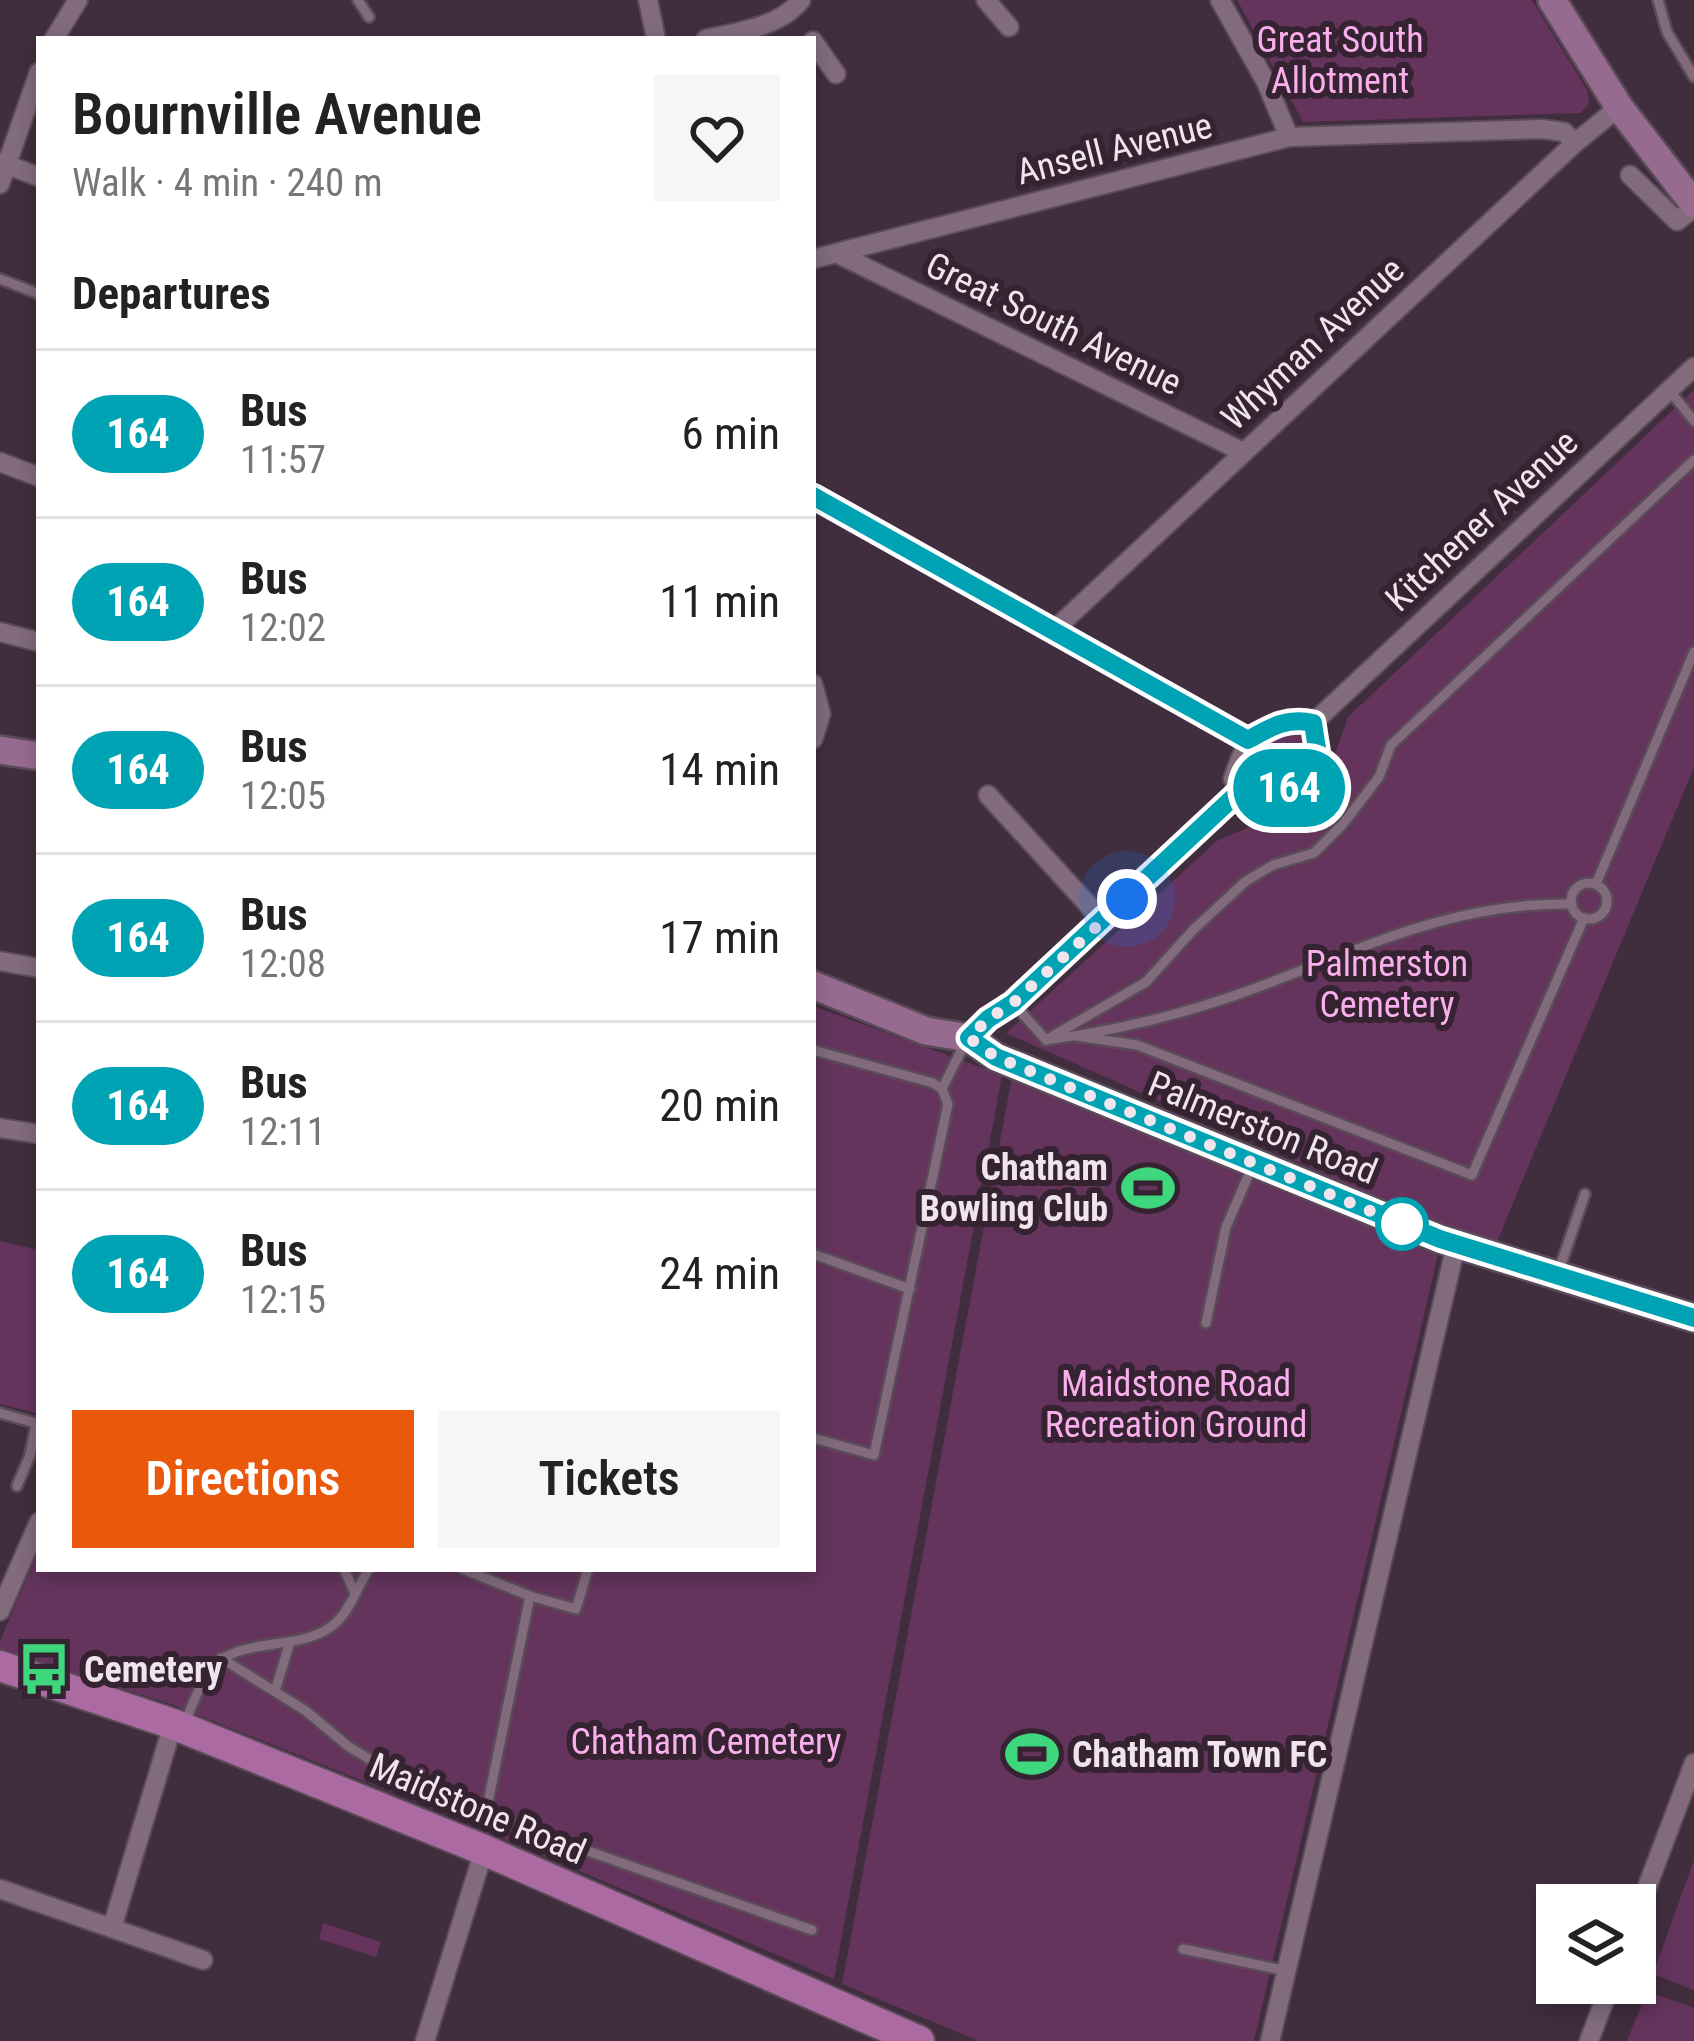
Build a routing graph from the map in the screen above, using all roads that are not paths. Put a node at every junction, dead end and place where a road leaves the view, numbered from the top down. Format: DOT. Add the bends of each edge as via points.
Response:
graph roads {
  1 [pos="78,0"];
  2 [pos="358,0"];
  3 [pos="648,0"];
  4 [pos="986,0"];
  5 [pos="1220,0"];
  6 [pos="1553,0"];
  7 [pos="1658,0"];
  8 [pos="796,6"];
  9 [pos="369,17"];
  10 [pos="1009,27"];
  11 [pos="56,36"];
  12 [pos="655,36"];
  13 [pos="721,36"];
  14 [pos="810,36"];
  15 [pos="816,46"];
  16 [pos="836,74"];
  17 [pos="1694,77"];
  18 [pos="36,80"];
  19 [pos="1619,106"];
  20 [pos="1289,137"];
  21 [pos="1575,142"];
  22 [pos="2,170"];
  23 [pos="1630,175"];
  24 [pos="36,177"];
  25 [pos="1694,206"];
  26 [pos="836,253"];
  27 [pos="816,258"];
  28 [pos="0,279"];
  29 [pos="36,293"];
  30 [pos="1694,367"];
  31 [pos="1669,390"];
  32 [pos="1694,421"];
  33 [pos="1243,452"];
  34 [pos="1694,460"];
  35 [pos="0,462"];
  36 [pos="36,476"];
  37 [pos="816,498"];
  38 [pos="1053,631"];
  39 [pos="0,632"];
  40 [pos="36,641"];
  41 [pos="1694,652"];
  42 [pos="816,695"];
  43 [pos="1313,723"];
  44 [pos="816,730"];
  45 [pos="1248,740"];
  46 [pos="0,751"];
  47 [pos="36,757"];
  48 [pos="1240,791"];
  49 [pos="988,795"];
  50 [pos="1596,884"];
  51 [pos="1572,904"];
  52 [pos="1584,918"];
  53 [pos="1102,921"];
  54 [pos="0,961"];
  55 [pos="36,967"];
  56 [pos="816,986"];
  57 [pos="1013,1003"];
  58 [pos="1076,1036"];
  59 [pos="969,1038"];
  60 [pos="1046,1040"];
  61 [pos="816,1051"];
  62 [pos="942,1089"];
  63 [pos="0,1128"];
  64 [pos="36,1134"];
  65 [pos="1254,1162"];
  66 [pos="1585,1194"];
  67 [pos="1456,1245"];
  68 [pos="816,1255"];
  69 [pos="1557,1275"];
  70 [pos="910,1289"];
  71 [pos="1694,1318"];
  72 [pos="1205,1323"];
  73 [pos="0,1414"];
  74 [pos="36,1423"];
  75 [pos="36,1432"];
  76 [pos="816,1439"];
  77 [pos="17,1486"];
  78 [pos="36,1529"];
  79 [pos="345,1572"];
  80 [pos="366,1572"];
  81 [pos="470,1572"];
  82 [pos="587,1572"];
  83 [pos="355,1593"];
  84 [pos="530,1596"];
  85 [pos="0,1611"];
  86 [pos="290,1642"];
  87 [pos="221,1658"];
  88 [pos="0,1666"];
  89 [pos="274,1691"];
  90 [pos="178,1726"];
  91 [pos="1694,1763"];
  92 [pos="486,1812"];
  93 [pos="484,1850"];
  94 [pos="1648,1884"];
  95 [pos="0,1889"];
  96 [pos="112,1928"];
  97 [pos="812,1930"];
  98 [pos="1184,1948"];
  99 [pos="203,1960"];
  100 [pos="1287,1971"];
  101 [pos="1603,2004"];
  102 [pos="424,2041"];
  103 [pos="919,2041"];
  104 [pos="1270,2041"];
  105 [pos="1588,2041"];
  1 -- 11 [label="street"];
  2 -- 9 [label="lane"];
  3 -- 12 [label="street"];
  4 -- 10 [label="street"];
  5 -- 20 [label="street"];
  6 -- 19 [label="street"];
  7 -- 17 [label="lane" via="1666,32"];
  8 -- 13 [label="street"];
  8 -- 14 [label="street"];
  15 -- 16 [label="street"];
  18 -- 22 [label="street"];
  19 -- 21 [label="street, Whyman Avenue"];
  19 -- 25 [label="street"];
  20 -- 21 [label="street, Ansell Avenue" via="1542,128"];
  20 -- 26 [label="street, Ansell Avenue"];
  21 -- 33 [label="street, Whyman Avenue"];
  22 -- 24 [label="street"];
  23 -- 25 [label="street" via="1677,221"];
  26 -- 27 [label="street, Ansell Avenue"];
  26 -- 33 [label="street, Great South Avenue"];
  28 -- 29 [label="lane"];
  30 -- 31 [label="street, Kitchener Avenue"];
  31 -- 32 [label="lane"];
  31 -- 43 [label="street, Kitchener Avenue"];
  33 -- 38 [label="street, Whyman Avenue"];
  34 -- 60 [label="lane" via="1391,745 1379,777 1314,853 1246,881 1146,982"];
  35 -- 36 [label="street"];
  37 -- 38 [label="street"];
  38 -- 45 [label="street"];
  39 -- 40 [label="street"];
  41 -- 50 [label="lane"];
  42 -- 44 [label="street"];
  43 -- 45 [label="street" via="1286,721"];
  43 -- 48 [label="street" via="1318,755 1294,785 1262,800"];
  45 -- 48 [label="street" via="1233,779"];
  46 -- 47 [label="street"];
  48 -- 53 [label="street"];
  49 -- 53 [label="street"];
  50 -- 51 [label="lane" via="1579,886"];
  50 -- 52 [label="lane" via="1606,905"];
  51 -- 52 [label="lane"];
  51 -- 58 [label="lane" via="1520,903 1436,920 1249,991"];
  52 -- 58 [label="lane" via="1472,1175 1137,1045"];
  53 -- 57 [label="street"];
  54 -- 55 [label="street"];
  56 -- 59 [label="street, Palmerston Road" via="926,1031"];
  57 -- 59 [label="street"];
  57 -- 60 [label="lane"];
  58 -- 60 [label="lane"];
  59 -- 62 [label="lane"];
  59 -- 65 [label="street, Palmerston Road" via="996,1057"];
  61 -- 62 [label="lane"];
  62 -- 70 [label="lane" via="948,1104"];
  63 -- 64 [label="street"];
  65 -- 67 [label="street, Palmerston Road"];
  65 -- 72 [label="lane" via="1226,1227"];
  66 -- 69 [label="lane"];
  67 -- 69 [label="street, Palmerston Road"];
  67 -- 100 [label="street"];
  68 -- 70 [label="lane"];
  69 -- 71 [label="street, Palmerston Road"];
  70 -- 76 [label="lane" via="874,1455"];
  73 -- 74 [label="lane"];
  75 -- 77 [label="lane"];
  78 -- 85 [label="street"];
  79 -- 83 [label="lane"];
  80 -- 83 [label="lane"];
  81 -- 84 [label="lane"];
  82 -- 84 [label="lane" via="576,1609"];
  83 -- 86 [label="lane" via="334,1625"];
  84 -- 92 [label="lane"];
  86 -- 87 [label="lane" via="236,1648"];
  86 -- 89 [label="lane"];
  87 -- 89 [label="lane"];
  87 -- 90 [label="lane"];
  88 -- 90 [label="main road, Maidstone Road"];
  89 -- 92 [label="lane" via="381,1766"];
  90 -- 93 [label="main road, Maidstone Road"];
  90 -- 96 [label="street"];
  91 -- 94 [label="street"];
  92 -- 97 [label="lane"];
  93 -- 102 [label="street"];
  93 -- 103 [label="main road, Maidstone Road"];
  95 -- 96 [label="street"];
  96 -- 99 [label="street"];
  98 -- 100 [label="lane"];
  100 -- 104 [label="street"];
  101 -- 105 [label="street"];
}
